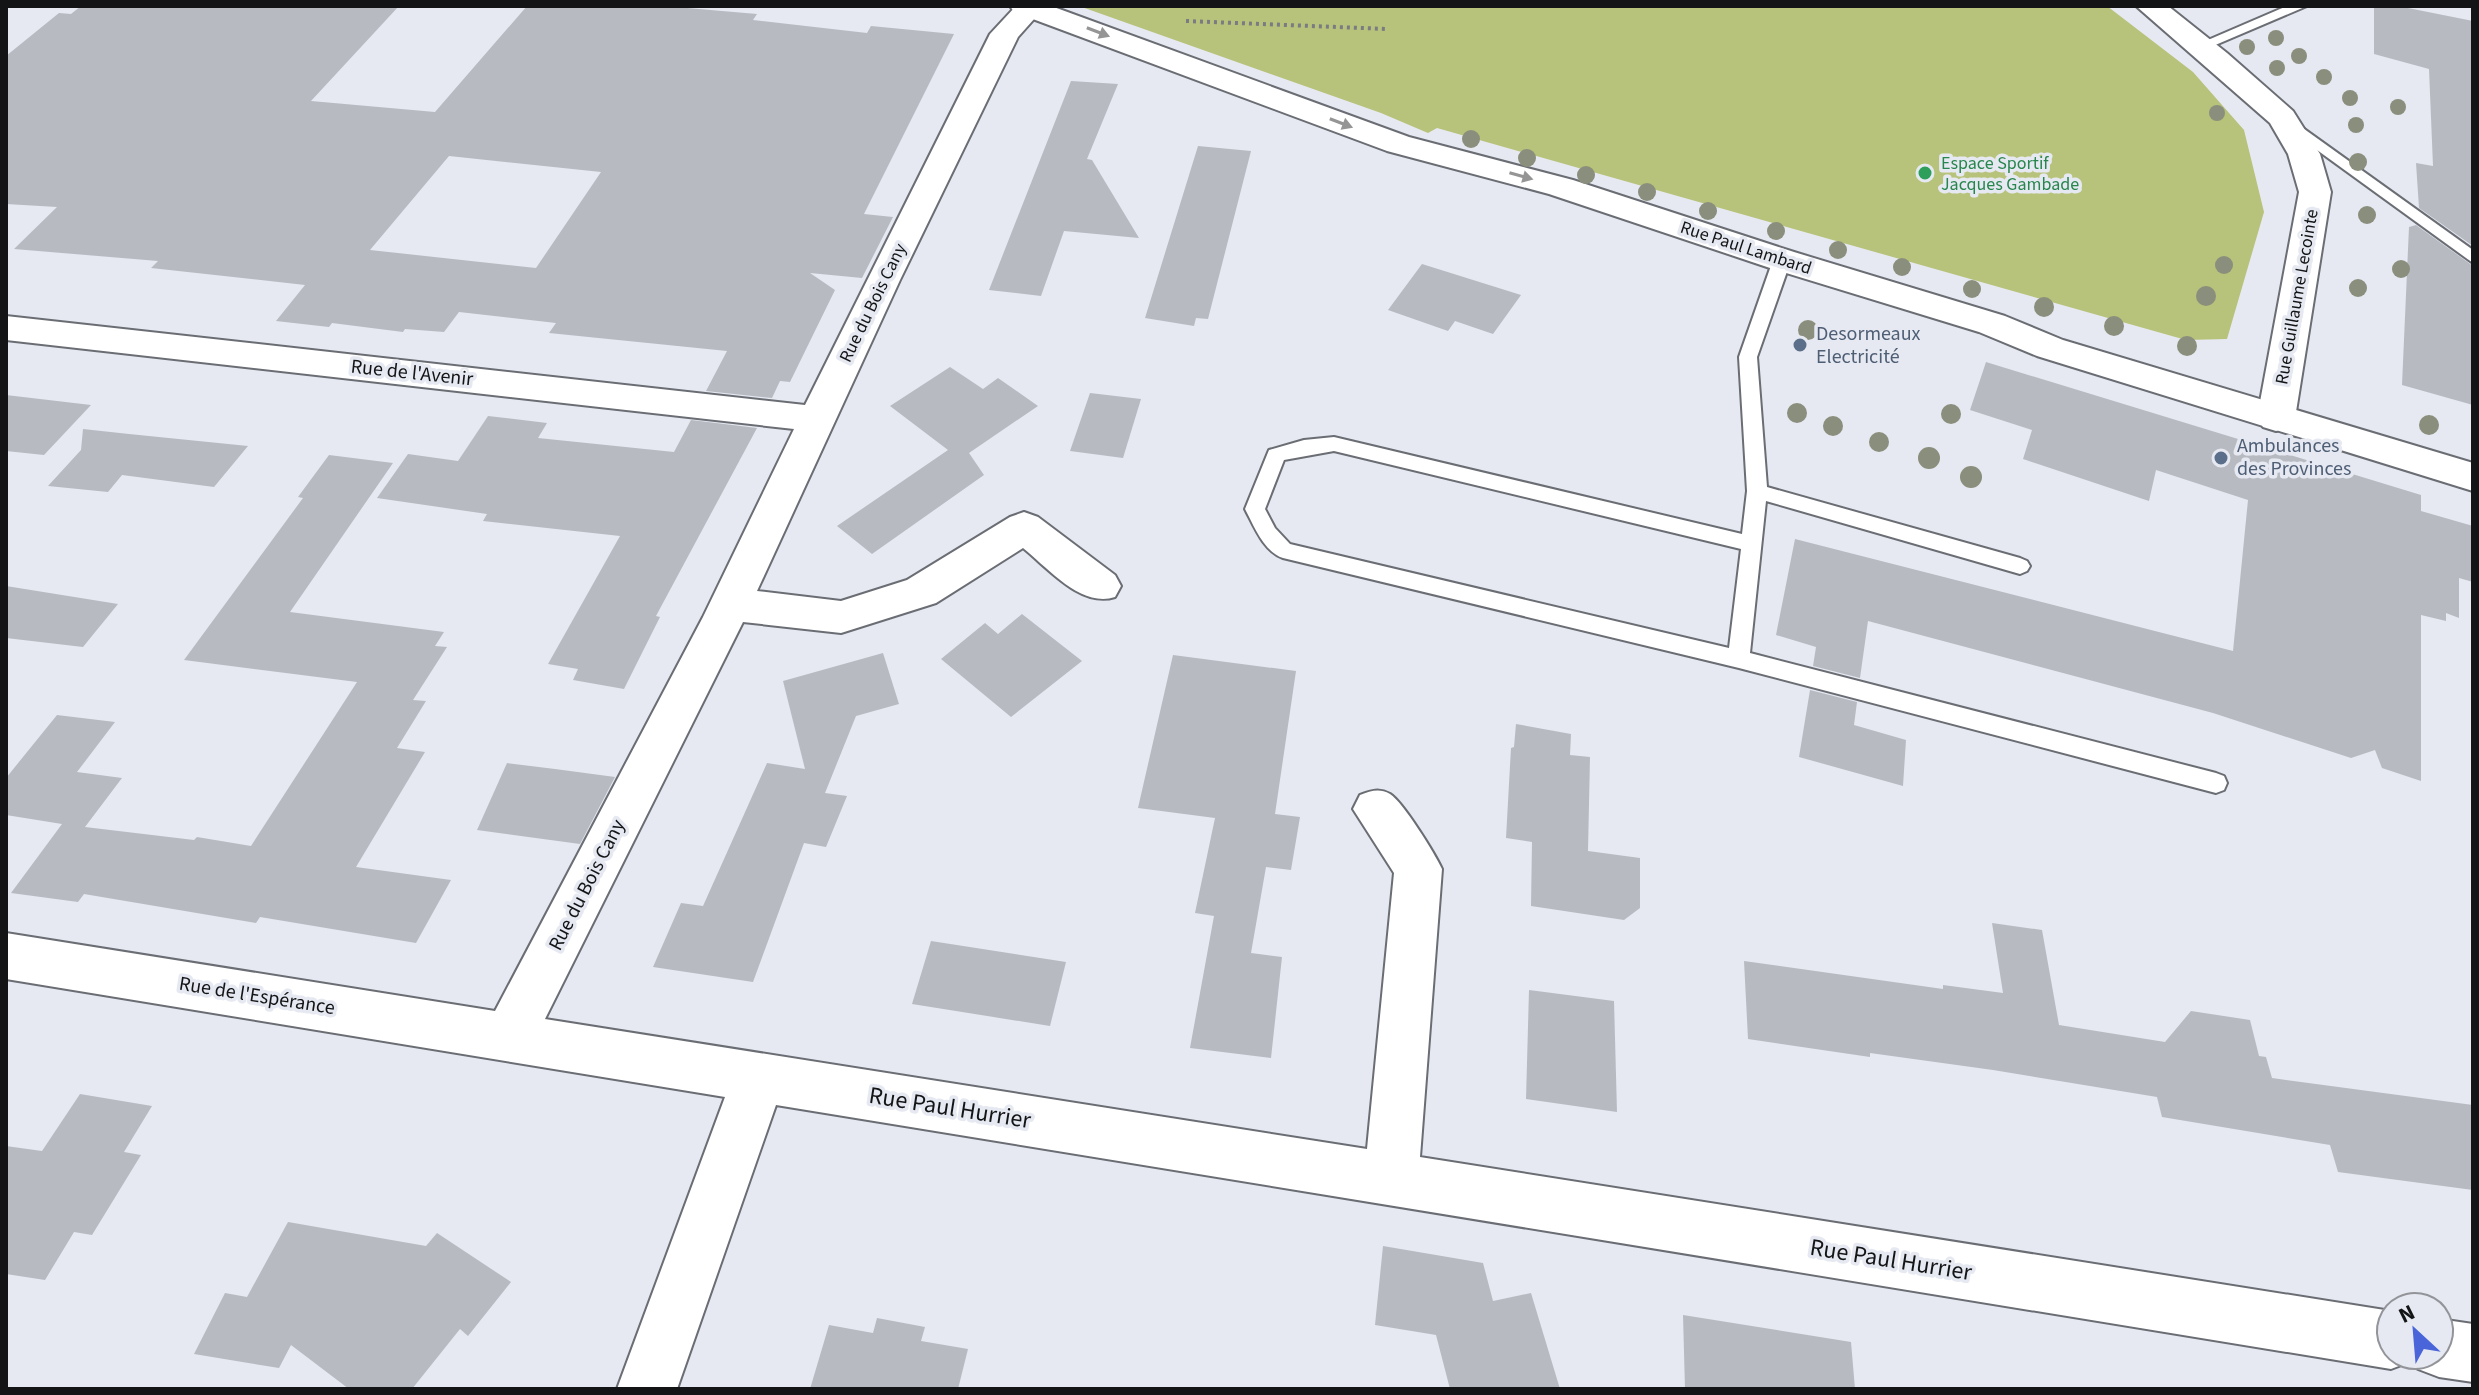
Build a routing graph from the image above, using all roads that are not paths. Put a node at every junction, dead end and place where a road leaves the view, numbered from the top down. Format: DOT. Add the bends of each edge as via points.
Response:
graph roads {
  1 [pos="2150,6"];
  2 [pos="2300,6"];
  3 [pos="1027,8"];
  4 [pos="2201,46"];
  5 [pos="2282,118"];
  6 [pos="2473,258"];
  7 [pos="1782,260"];
  8 [pos="6,328"];
  9 [pos="2276,418"];
  10 [pos="817,419"];
  11 [pos="2473,477"];
  12 [pos="1757,491"];
  13 [pos="1751,544"];
  14 [pos="2020,566"];
  15 [pos="1100,586"];
  16 [pos="730,604"];
  17 [pos="1739,659"];
  18 [pos="2216,783"];
  19 [pos="1376,809"];
  20 [pos="6,956"];
  21 [pos="509,1037"];
  22 [pos="759,1077"];
  23 [pos="1391,1179"];
  24 [pos="2375,1337"];
  25 [pos="647,1389"];
  1 -- 4 [label="street, Rue Guillaume Lecointe"];
  2 -- 4 [label="lane"];
  3 -- 7 [label="street, Rue Paul Lambard, one-way" via="1398,144 1561,187"];
  3 -- 10 [label="street, Rue du Bois Cany" via="1005,34"];
  4 -- 5 [label="street, Rue Guillaume Lecointe"];
  5 -- 6 [label="lane"];
  5 -- 9 [label="street, Rue Guillaume Lecointe" via="2304,154 2315,192"];
  7 -- 9 [label="street, Rue Paul Lambard"];
  7 -- 12 [label="lane" via="1748,357"];
  8 -- 10 [label="street, Rue de l'Avenir"];
  9 -- 11 [label="street, Rue Paul Lambard"];
  10 -- 16 [label="street, Rue du Bois Cany"];
  12 -- 13 [label="lane"];
  12 -- 14 [label="lane"];
  13 -- 17 [label="lane"];
  13 -- 17 [label="lane" via="1334,444 1276,455 1255,509 1283,550"];
  15 -- 16 [label="street" via="1024,527 921,592 841,617"];
  16 -- 21 [label="street, Rue du Bois Cany"];
  17 -- 18 [label="lane"];
  19 -- 23 [label="street" via="1418,869"];
  20 -- 21 [label="street, Rue de l'Espérance"];
  21 -- 22 [label="street, Rue Paul Hurrier"];
  22 -- 23 [label="street, Rue Paul Hurrier"];
  22 -- 25 [label="street"];
  23 -- 24 [label="street, Rue Paul Hurrier"];
}
